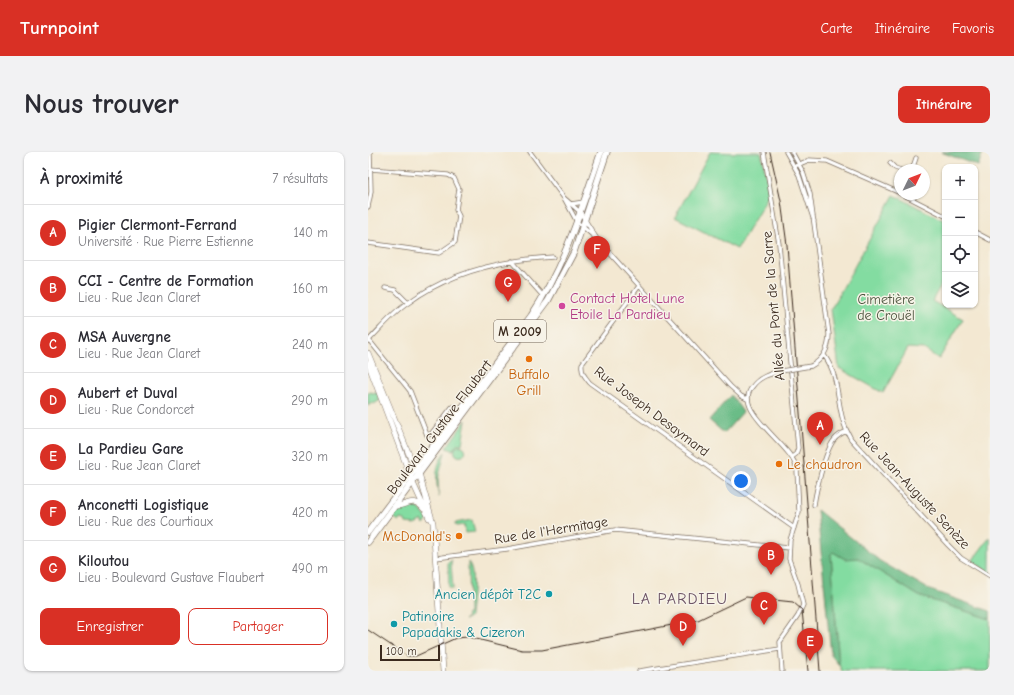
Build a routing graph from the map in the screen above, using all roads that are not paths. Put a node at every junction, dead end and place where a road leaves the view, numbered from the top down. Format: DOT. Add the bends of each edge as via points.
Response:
graph roads {
  1 [pos="530,152"];
  2 [pos="601,152"];
  3 [pos="607,152"];
  4 [pos="764,152"];
  5 [pos="786,152"];
  6 [pos="792,152"];
  7 [pos="370,153"];
  8 [pos="916,158"];
  9 [pos="890,163"];
  10 [pos="800,164"];
  11 [pos="914,164"];
  12 [pos="795,166"];
  13 [pos="894,167"];
  14 [pos="370,169"];
  15 [pos="894,190"];
  16 [pos="564,198"];
  17 [pos="914,200"];
  18 [pos="584,202"];
  19 [pos="571,204"];
  20 [pos="368,207"];
  21 [pos="580,212"];
  22 [pos="942,214"];
  23 [pos="585,219"];
  24 [pos="577,222"];
  25 [pos="814,222"];
  26 [pos="582,227"];
  27 [pos="589,234"];
  28 [pos="978,234"];
  29 [pos="579,237"];
  30 [pos="597,239"];
  31 [pos="990,240"];
  32 [pos="368,243"];
  33 [pos="553,257"];
  34 [pos="512,261"];
  35 [pos="639,286"];
  36 [pos="385,288"];
  37 [pos="543,296"];
  38 [pos="408,303"];
  39 [pos="368,340"];
  40 [pos="368,353"];
  41 [pos="824,355"];
  42 [pos="368,363"];
  43 [pos="747,399"];
  44 [pos="460,409"];
  45 [pos="846,431"];
  46 [pos="792,457"];
  47 [pos="417,466"];
  48 [pos="411,474"];
  49 [pos="419,475"];
  50 [pos="413,483"];
  51 [pos="814,505"];
  52 [pos="395,506"];
  53 [pos="426,511"];
  54 [pos="794,528"];
  55 [pos="433,529"];
  56 [pos="368,532"];
  57 [pos="368,542"];
  58 [pos="789,548"];
  59 [pos="436,558"];
  60 [pos="990,576"];
  61 [pos="780,649"];
  62 [pos="443,671"];
  63 [pos="639,671"];
  64 [pos="782,671"];
  1 -- 16 [label="street"];
  2 -- 18 [label="main road, Boulevard Gustave Flaubert / M 2009"];
  3 -- 23 [label="main road, Boulevard Gustave Flaubert / M 2009"];
  4 -- 46 [label="street, Allée du Pont de la Sarre" via="779,244 798,448"];
  5 -- 12 [label="street"];
  6 -- 10 [label="street"];
  7 -- 14 [label="street"];
  8 -- 11 [label="street"];
  9 -- 13 [label="street"];
  10 -- 12 [label="street"];
  10 -- 15 [label="street" via="809,160 827,161"];
  10 -- 25 [label="street" via="810,194"];
  12 -- 25 [label="street"];
  14 -- 20 [label="street"];
  14 -- 32 [label="street" via="448,175 454,178 459,189 456,210 459,216 455,242 439,253"];
  16 -- 19 [label="street"];
  16 -- 24 [label="street"];
  17 -- 22 [label="street"];
  18 -- 19 [label="street"];
  18 -- 21 [label="main road, Boulevard Gustave Flaubert / M 2009"];
  19 -- 21 [label="street"];
  21 -- 23 [label="street"];
  21 -- 24 [label="main road, Boulevard Gustave Flaubert / M 2009"];
  23 -- 26 [label="main road, Boulevard Gustave Flaubert / M 2009"];
  23 -- 30 [label="street"];
  24 -- 26 [label="street"];
  24 -- 37 [label="main road, Boulevard Gustave Flaubert / M 2009" via="562,261"];
  25 -- 41 [label="street" via="829,336"];
  26 -- 27 [label="street"];
  26 -- 29 [label="main road, Boulevard Gustave Flaubert / M 2009"];
  27 -- 29 [label="street"];
  27 -- 30 [label="street"];
  28 -- 31 [label="street"];
  29 -- 49 [label="main road, Boulevard Gustave Flaubert / M 2009" via="567,266 542,311"];
  30 -- 35 [label="street"];
  33 -- 34 [label="street"];
  34 -- 37 [label="street"];
  34 -- 38 [label="street" via="443,282"];
  35 -- 43 [label="street" via="730,386"];
  35 -- 54 [label="street, Rue Joseph Desaymard" via="582,364 584,376 590,383"];
  36 -- 38 [label="street" via="395,290"];
  37 -- 44 [label="main road, Boulevard Gustave Flaubert / M 2009" via="531,316"];
  38 -- 39 [label="street"];
  39 -- 44 [label="street" via="410,391 427,435 431,434 452,407"];
  40 -- 47 [label="main road" via="410,457"];
  41 -- 43 [label="street, bridge" via="811,366 770,374 757,382 749,391"];
  41 -- 45 [label="street" via="834,372 840,412"];
  42 -- 48 [label="main road"];
  43 -- 46 [label="street" via="755,415"];
  44 -- 47 [label="main road, Boulevard Gustave Flaubert / M 2009"];
  45 -- 51 [label="street" via="836,437 831,444"];
  45 -- 60 [label="street, Rue Jean-Auguste Senèze" via="946,544 961,558"];
  46 -- 54 [label="street" via="797,465 799,505"];
  47 -- 48 [label="main road, Boulevard Gustave Flaubert / M 2009"];
  47 -- 49 [label="main road"];
  48 -- 50 [label="main road"];
  48 -- 56 [label="main road, Boulevard Gustave Flaubert / M 2009"];
  49 -- 50 [label="main road, Boulevard Gustave Flaubert / M 2009"];
  49 -- 55 [label="main road" via="433,519"];
  50 -- 52 [label="main road, Boulevard Gustave Flaubert / M 2009"];
  50 -- 53 [label="main road"];
  52 -- 53 [label="main road" via="412,502"];
  52 -- 57 [label="main road, Boulevard Gustave Flaubert / M 2009"];
  53 -- 55 [label="main road"];
  54 -- 58 [label="street"];
  55 -- 59 [label="main road"];
  58 -- 59 [label="street, Rue de l'Hermitage" via="615,530 507,549"];
  58 -- 61 [label="street" via="791,568 798,584 802,605 798,616 782,638"];
  59 -- 62 [label="main road"];
  61 -- 63 [label="street"];
  61 -- 64 [label="street"];
}
